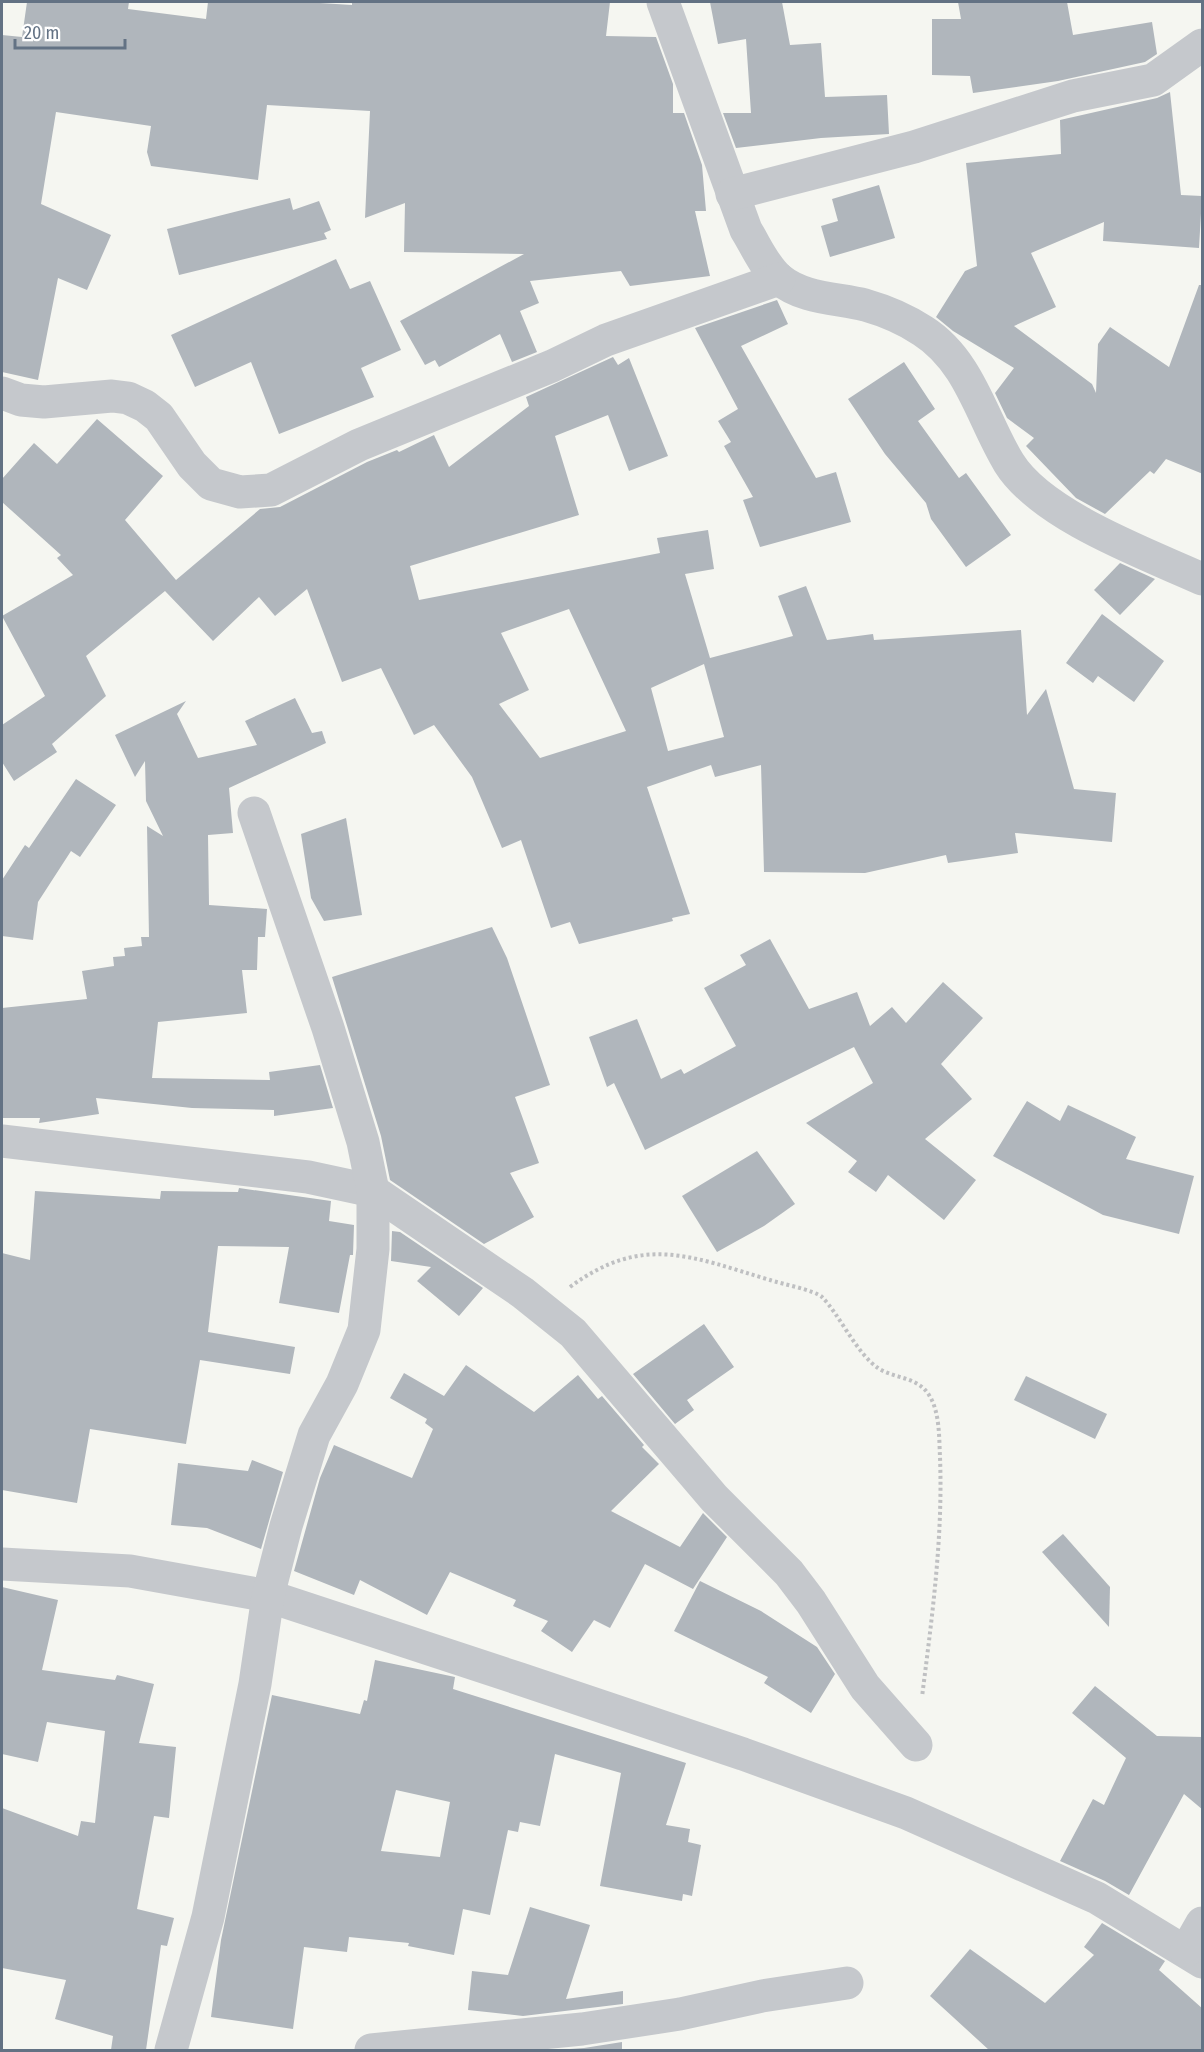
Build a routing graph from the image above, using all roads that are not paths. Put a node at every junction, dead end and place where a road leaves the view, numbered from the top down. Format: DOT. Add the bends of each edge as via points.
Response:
graph roads {
  1 [pos="663,2"];
  2 [pos="1203,45"];
  3 [pos="732,194"];
  4 [pos="779,279"];
  5 [pos="2,393"];
  6 [pos="1203,579"];
  7 [pos="254,813"];
  8 [pos="2,1141"];
  9 [pos="373,1191"];
  10 [pos="2,1564"];
  11 [pos="268,1596"];
  12 [pos="916,1745"];
  13 [pos="1203,1923"];
  14 [pos="1194,1956"];
  15 [pos="847,1983"];
  16 [pos="506,2045"];
  17 [pos="171,2050"];
  18 [pos="371,2050"];
  1 -- 3 [label="street"];
  2 -- 3 [label="street" via="1153,80 1073,96 926,144"];
  3 -- 4 [label="street" via="746,230"];
  4 -- 5 [label="street" via="606,340 359,445 271,490 240,492 211,484 192,465 159,417 128,398 44,402"];
  4 -- 6 [label="street" via="805,293 886,312 924,332 966,377 1010,465 1039,495 1075,519"];
  7 -- 9 [label="street" via="332,1039 363,1142"];
  8 -- 9 [label="street" via="308,1177"];
  9 -- 11 [label="street" via="373,1249 364,1330 314,1435"];
  9 -- 12 [label="street" via="573,1333 714,1498 789,1573 865,1687"];
  10 -- 11 [label="street" via="130,1571"];
  11 -- 14 [label="street" via="720,1746 906,1814 1097,1898"];
  11 -- 17 [label="street" via="255,1684 208,1917"];
  13 -- 14 [label="street"];
  15 -- 16 [label="street"];
  16 -- 18 [label="street"];
}
